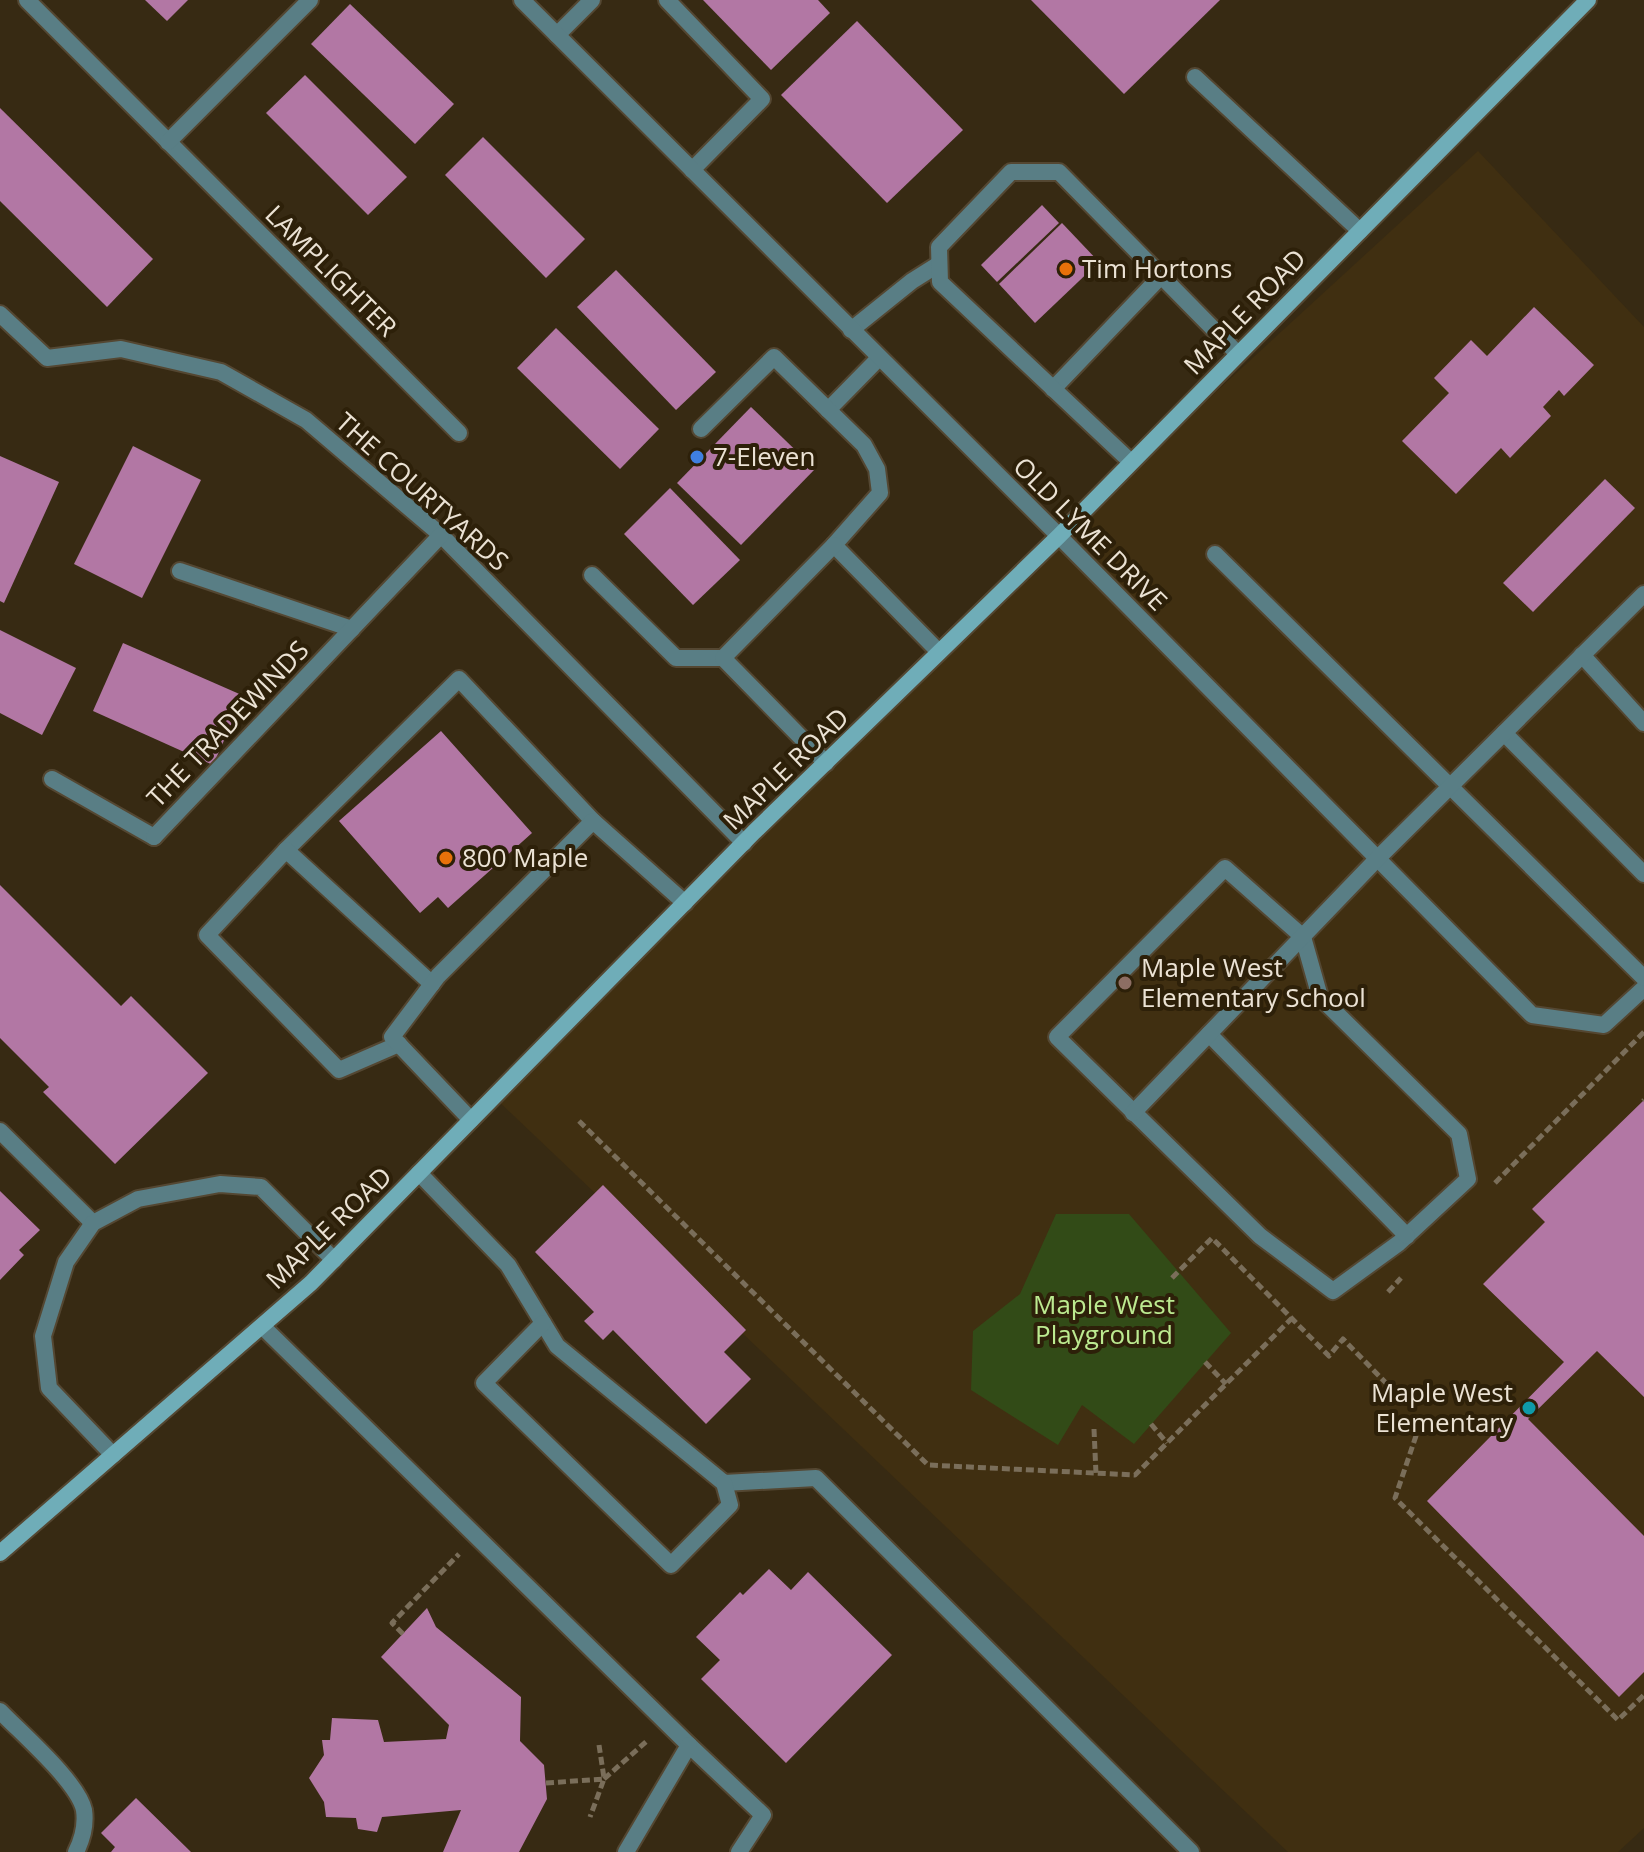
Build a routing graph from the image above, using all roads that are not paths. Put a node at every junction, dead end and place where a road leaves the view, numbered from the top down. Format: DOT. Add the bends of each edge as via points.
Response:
graph roads {
  1 [pos="27,0"];
  2 [pos="310,0"];
  3 [pos="522,0"];
  4 [pos="592,0"];
  5 [pos="667,0"];
  6 [pos="1588,0"];
  7 [pos="557,35"];
  8 [pos="1195,77"];
  9 [pos="168,142"];
  10 [pos="692,170"];
  11 [pos="1360,231"];
  12 [pos="939,264"];
  13 [pos="1162,275"];
  14 [pos="0,314"];
  15 [pos="851,330"];
  16 [pos="1238,354"];
  17 [pos="879,358"];
  18 [pos="1053,389"];
  19 [pos="828,410"];
  20 [pos="701,429"];
  21 [pos="459,433"];
  22 [pos="1131,462"];
  23 [pos="441,535"];
  24 [pos="1059,536"];
  25 [pos="834,545"];
  26 [pos="1215,554"];
  27 [pos="180,571"];
  28 [pos="592,575"];
  29 [pos="1644,594"];
  30 [pos="352,629"];
  31 [pos="939,652"];
  32 [pos="1582,655"];
  33 [pos="723,658"];
  34 [pos="1644,723"];
  35 [pos="1504,733"];
  36 [pos="826,763"];
  37 [pos="52,779"];
  38 [pos="1451,786"];
  39 [pos="593,821"];
  40 [pos="744,843"];
  41 [pos="286,850"];
  42 [pos="1377,859"];
  43 [pos="1644,874"];
  44 [pos="685,903"];
  45 [pos="1303,937"];
  46 [pos="1644,978"];
  47 [pos="432,984"];
  48 [pos="1644,988"];
  49 [pos="1209,1034"];
  50 [pos="399,1044"];
  51 [pos="1133,1113"];
  52 [pos="471,1120"];
  53 [pos="0,1131"];
  54 [pos="419,1173"];
  55 [pos="93,1223"];
  56 [pos="1407,1236"];
  57 [pos="334,1260"];
  58 [pos="543,1323"];
  59 [pos="262,1326"];
  60 [pos="113,1455"];
  61 [pos="724,1483"];
  62 [pos="0,1553"];
  63 [pos="0,1711"];
  64 [pos="689,1745"];
  65 [pos="76,1852"];
  66 [pos="626,1852"];
  67 [pos="739,1852"];
  68 [pos="1191,1852"];
  1 -- 9 [label="street, LAMPLIGHTER"];
  2 -- 9 [label="street"];
  3 -- 7 [label="street, OLD LYME DRIVE"];
  4 -- 7 [label="street"];
  5 -- 10 [label="street" via="762,99"];
  6 -- 11 [label="main road, MAPLE ROAD"];
  7 -- 10 [label="street, OLD LYME DRIVE"];
  8 -- 11 [label="street"];
  9 -- 21 [label="street, LAMPLIGHTER"];
  10 -- 15 [label="street, OLD LYME DRIVE"];
  11 -- 16 [label="main road, MAPLE ROAD"];
  12 -- 13 [label="street" via="939,247 1011,172 1059,172"];
  12 -- 15 [label="street"];
  12 -- 18 [label="street" via="940,282"];
  13 -- 16 [label="street"];
  13 -- 18 [label="street"];
  14 -- 23 [label="street, THE COURTYARDS" via="47,358 121,349 221,372 306,420"];
  15 -- 17 [label="street, OLD LYME DRIVE"];
  16 -- 22 [label="main road, MAPLE ROAD"];
  17 -- 19 [label="street"];
  17 -- 24 [label="street, OLD LYME DRIVE"];
  18 -- 22 [label="street"];
  19 -- 20 [label="street" via="774,357"];
  19 -- 25 [label="street" via="864,445 877,469 880,493"];
  22 -- 24 [label="main road, MAPLE ROAD"];
  23 -- 30 [label="street, THE TRADEWINDS"];
  23 -- 40 [label="street, THE COURTYARDS"];
  24 -- 31 [label="main road, MAPLE ROAD"];
  24 -- 42 [label="street, OLD LYME DRIVE"];
  25 -- 31 [label="street"];
  25 -- 33 [label="street"];
  26 -- 38 [label="street"];
  27 -- 30 [label="street, THE TRADEWINDS"];
  28 -- 33 [label="street" via="676,658"];
  29 -- 32 [label="street"];
  30 -- 37 [label="street, THE TRADEWINDS" via="154,837"];
  31 -- 36 [label="main road, MAPLE ROAD"];
  32 -- 34 [label="street"];
  32 -- 35 [label="street"];
  33 -- 36 [label="street"];
  35 -- 38 [label="street"];
  35 -- 43 [label="street"];
  36 -- 40 [label="main road, MAPLE ROAD"];
  38 -- 42 [label="street"];
  38 -- 46 [label="street"];
  39 -- 41 [label="street" via="459,679"];
  39 -- 44 [label="street"];
  39 -- 47 [label="street"];
  40 -- 44 [label="main road, MAPLE ROAD"];
  41 -- 47 [label="street"];
  41 -- 50 [label="street" via="207,935 339,1070"];
  42 -- 45 [label="street"];
  42 -- 48 [label="street, OLD LYME DRIVE" via="1532,1015 1604,1025"];
  44 -- 52 [label="main road, MAPLE ROAD"];
  45 -- 49 [label="street"];
  45 -- 51 [label="street" via="1225,868 1057,1037"];
  45 -- 56 [label="street" via="1320,997 1459,1134 1468,1179"];
  47 -- 50 [label="street" via="392,1037"];
  49 -- 51 [label="street"];
  49 -- 56 [label="street"];
  50 -- 52 [label="street"];
  51 -- 56 [label="street" via="1260,1236 1333,1291"];
  52 -- 54 [label="main road, MAPLE ROAD"];
  53 -- 55 [label="street"];
  54 -- 57 [label="main road, MAPLE ROAD"];
  54 -- 58 [label="street" via="508,1265"];
  55 -- 57 [label="street" via="138,1199 220,1184 261,1187"];
  55 -- 60 [label="street" via="66,1262 43,1336 49,1388"];
  57 -- 59 [label="main road, MAPLE ROAD"];
  58 -- 61 [label="street" via="557,1346"];
  58 -- 61 [label="street" via="484,1383 671,1565 730,1505"];
  59 -- 60 [label="main road, MAPLE ROAD"];
  59 -- 64 [label="street"];
  60 -- 62 [label="main road, MAPLE ROAD"];
  61 -- 68 [label="street" via="816,1478"];
  63 -- 65 [label="street" via="73,1786 84,1811"];
  64 -- 66 [label="street"];
  64 -- 67 [label="street" via="763,1815"];
}
